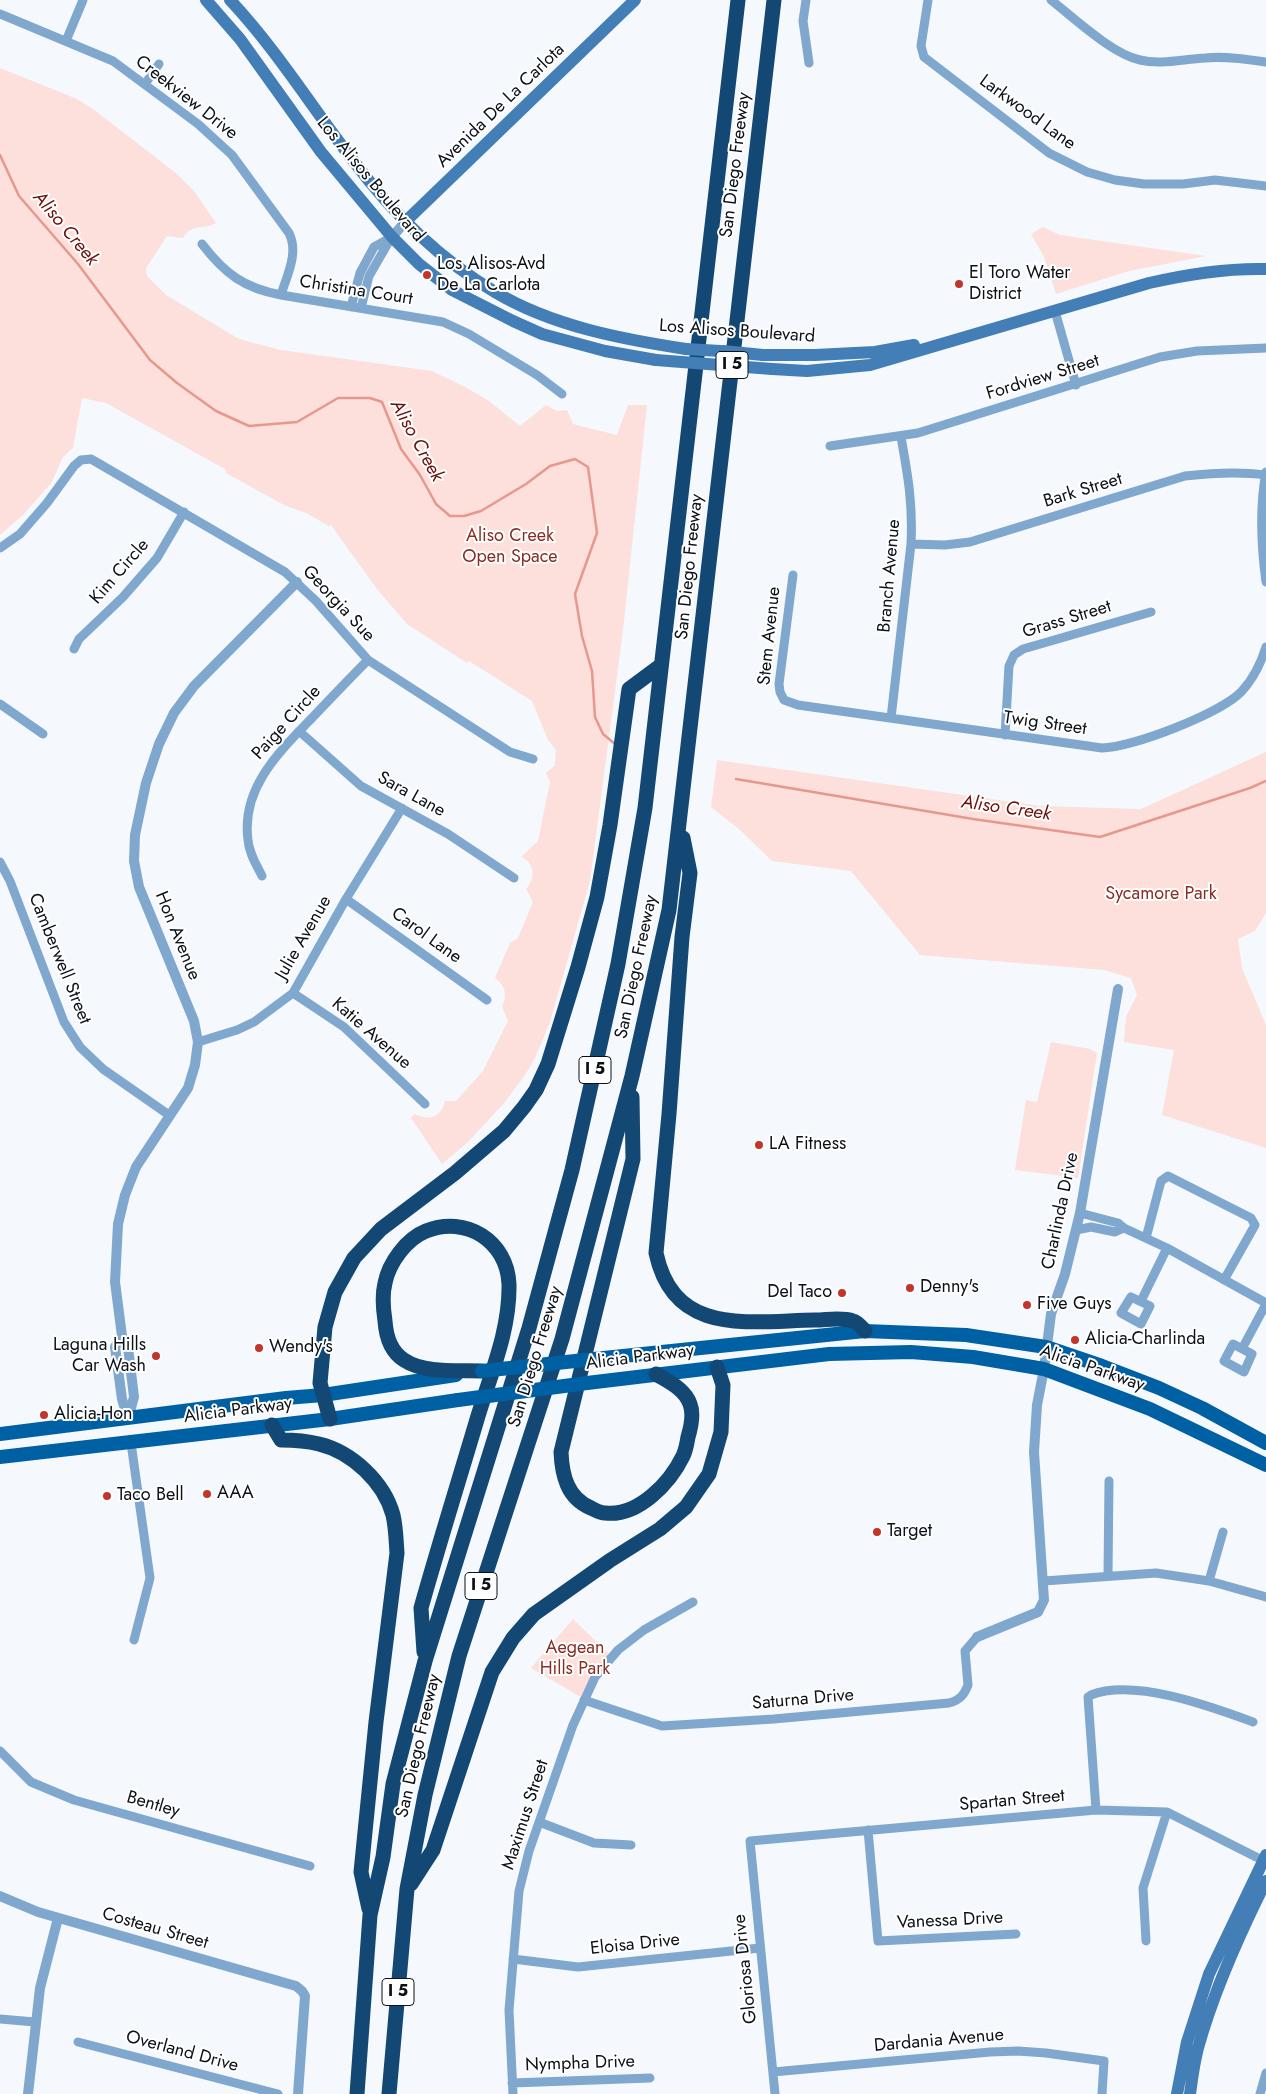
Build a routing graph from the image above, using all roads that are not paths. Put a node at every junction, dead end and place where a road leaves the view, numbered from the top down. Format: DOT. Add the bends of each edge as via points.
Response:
graph roads {
  1 [pos="83,0"];
  2 [pos="206,0"];
  3 [pos="230,0"];
  4 [pos="635,0"];
  5 [pos="738,0"];
  6 [pos="774,0"];
  7 [pos="806,0"];
  8 [pos="928,0"];
  9 [pos="1051,0"];
  10 [pos="0,14"];
  11 [pos="66,41"];
  12 [pos="1266,62"];
  13 [pos="809,63"];
  14 [pos="159,64"];
  15 [pos="145,84"];
  16 [pos="1266,186"];
  17 [pos="406,221"];
  18 [pos="392,238"];
  19 [pos="202,244"];
  20 [pos="1266,269"];
  21 [pos="281,295"];
  22 [pos="351,307"];
  23 [pos="361,308"];
  24 [pos="1055,311"];
  25 [pos="932,347"];
  26 [pos="1266,348"];
  27 [pos="1076,385"];
  28 [pos="562,394"];
  29 [pos="901,437"];
  30 [pos="830,446"];
  31 [pos="1266,473"];
  32 [pos="184,512"];
  33 [pos="911,544"];
  34 [pos="0,548"];
  35 [pos="793,575"];
  36 [pos="297,582"];
  37 [pos="1266,582"];
  38 [pos="1151,612"];
  39 [pos="1266,647"];
  40 [pos="74,649"];
  41 [pos="368,660"];
  42 [pos="660,666"];
  43 [pos="784,700"];
  44 [pos="0,704"];
  45 [pos="891,718"];
  46 [pos="299,731"];
  47 [pos="43,734"];
  48 [pos="1005,735"];
  49 [pos="533,759"];
  50 [pos="402,808"];
  51 [pos="680,825"];
  52 [pos="0,862"];
  53 [pos="262,876"];
  54 [pos="514,878"];
  55 [pos="346,899"];
  56 [pos="1118,989"];
  57 [pos="293,993"];
  58 [pos="487,1000"];
  59 [pos="198,1042"];
  60 [pos="632,1076"];
  61 [pos="424,1104"];
  62 [pos="169,1114"];
  63 [pos="1080,1213"];
  64 [pos="1124,1228"];
  65 [pos="1076,1230"];
  66 [pos="1146,1238"];
  67 [pos="1167,1248"];
  68 [pos="1224,1280"];
  69 [pos="1141,1301"];
  70 [pos="1266,1304"];
  71 [pos="870,1331"];
  72 [pos="711,1346"];
  73 [pos="1046,1347"];
  74 [pos="1243,1347"];
  75 [pos="874,1352"];
  76 [pos="1044,1369"];
  77 [pos="482,1371"];
  78 [pos="719,1372"];
  79 [pos="656,1374"];
  80 [pos="323,1395"];
  81 [pos="128,1418"];
  82 [pos="330,1419"];
  83 [pos="272,1425"];
  84 [pos="53,1427"];
  85 [pos="0,1434"];
  86 [pos="131,1442"];
  87 [pos="1266,1443"];
  88 [pos="0,1444"];
  89 [pos="0,1457"];
  90 [pos="1266,1465"];
  91 [pos="1108,1481"];
  92 [pos="1223,1532"];
  93 [pos="1108,1575"];
  94 [pos="1044,1582"];
  95 [pos="1209,1582"];
  96 [pos="1266,1597"];
  97 [pos="693,1602"];
  98 [pos="977,1638"];
  99 [pos="134,1640"];
  100 [pos="425,1661"];
  101 [pos="584,1700"];
  102 [pos="1253,1722"];
  103 [pos="0,1751"];
  104 [pos="1096,1810"];
  105 [pos="1167,1812"];
  106 [pos="539,1822"];
  107 [pos="868,1830"];
  108 [pos="750,1842"];
  109 [pos="631,1845"];
  110 [pos="1265,1860"];
  111 [pos="310,1866"];
  112 [pos="1266,1881"];
  113 [pos="407,1889"];
  114 [pos="0,1896"];
  115 [pos="370,1915"];
  116 [pos="58,1918"];
  117 [pos="1016,1934"];
  118 [pos="1146,1941"];
  119 [pos="760,1948"];
  120 [pos="513,1959"];
  121 [pos="0,2019"];
  122 [pos="35,2022"];
  123 [pos="78,2042"];
  124 [pos="773,2072"];
  125 [pos="1266,2073"];
  126 [pos="650,2078"];
  127 [pos="512,2083"];
  128 [pos="28,2094"];
  129 [pos="278,2094"];
  130 [pos="298,2094"];
  131 [pos="357,2094"];
  132 [pos="389,2094"];
  133 [pos="513,2094"];
  134 [pos="775,2094"];
  135 [pos="1102,2094"];
  136 [pos="1177,2094"];
  137 [pos="1190,2094"];
  138 [pos="1260,2094"];
  1 -- 11 [label="street"];
  2 -- 18 [label="main road, Los Alisos Boulevard" via="240,39 321,152"];
  3 -- 17 [label="main road, Los Alisos Boulevard" via="255,26 380,196"];
  4 -- 17 [label="main road, Avenida De La Carlota"];
  5 -- 42 [label="highway, San Diego Freeway / I 5"];
  6 -- 51 [label="highway, San Diego Freeway / I 5"];
  7 -- 13 [label="street" via="803,21"];
  8 -- 16 [label="street, Larkwood Lane" via="921,46 924,57 1059,159 1087,172 1130,183 1215,180"];
  9 -- 12 [label="street" via="1109,45 1140,60 1159,62 1223,57"];
  10 -- 11 [label="street, Creekview Drive"];
  11 -- 15 [label="street, Creekview Drive" via="113,61"];
  14 -- 15 [label="street"];
  15 -- 21 [label="street, Creekview Drive" via="198,124 232,155 289,233 294,251"];
  17 -- 18 [label="street, Avenida De La Carlota"];
  17 -- 25 [label="main road, Los Alisos Boulevard, bridge" via="464,271 496,293 544,315 588,330 661,345 764,355 876,352 912,345"];
  18 -- 22 [label="street, Avenida De La Carlota" via="374,247 360,272"];
  18 -- 23 [label="street, Avenida De La Carlota" via="369,276"];
  18 -- 25 [label="main road, Los Alisos Boulevard, bridge" via="452,290 542,334 596,348 656,360 807,371 870,365"];
  19 -- 21 [label="street, Christina Court" via="218,265 236,279"];
  20 -- 24 [label="main road, Los Alisos Boulevard" via="1188,274"];
  21 -- 22 [label="street, Christina Court"];
  22 -- 23 [label="street, Christina Court"];
  23 -- 28 [label="street, Christina Court" via="443,322 469,334"];
  24 -- 25 [label="main road, Los Alisos Boulevard"];
  24 -- 27 [label="street"];
  26 -- 27 [label="street, Fordview Street" via="1197,351 1160,357"];
  27 -- 29 [label="street, Fordview Street"];
  29 -- 30 [label="street, Fordview Street"];
  29 -- 33 [label="street, Branch Avenue" via="912,498"];
  31 -- 33 [label="street, Bark Street" via="1185,476 970,542"];
  31 -- 37 [label="street" via="1261,526"];
  32 -- 34 [label="street, Georgia Sue" via="91,459 81,460 20,534"];
  32 -- 36 [label="street, Georgia Sue"];
  32 -- 40 [label="street, Kim Circle" via="157,558"];
  33 -- 45 [label="street, Branch Avenue"];
  35 -- 43 [label="street, Stem Avenue" via="779,684"];
  36 -- 41 [label="street, Georgia Sue"];
  36 -- 59 [label="street, Hon Avenue" via="194,686 174,713 146,783 135,835 134,861 139,888 194,1021"];
  38 -- 48 [label="street, Grass Street" via="1023,649 1014,655 1009,666"];
  39 -- 48 [label="street, Twig Street" via="1253,676 1232,700 1219,709 1135,742 1102,748"];
  41 -- 46 [label="street, Paige Circle"];
  41 -- 49 [label="street, Georgia Sue" via="510,752"];
  42 -- 80 [label="highway" via="629,689 597,897 548,1064 536,1090 504,1131 381,1229 354,1258 335,1292 325,1327 320,1383"];
  42 -- 100 [label="highway, San Diego Freeway / I 5" via="646,796 618,964 572,1170 529,1328"];
  43 -- 45 [label="street, Twig Street"];
  44 -- 47 [label="street"];
  45 -- 48 [label="street, Twig Street"];
  46 -- 50 [label="street, Sara Lane" via="361,786"];
  46 -- 53 [label="street, Paige Circle" via="263,773 250,804 248,841"];
  50 -- 54 [label="street, Sara Lane"];
  50 -- 55 [label="street, Julie Avenue"];
  51 -- 60 [label="highway, San Diego Freeway / I 5" via="669,910"];
  51 -- 71 [label="highway" via="690,873 656,1244 660,1273 670,1291 696,1312 712,1318 775,1322 854,1321"];
  52 -- 62 [label="street, Camberwell Street" via="64,1022 80,1048 103,1069"];
  55 -- 57 [label="street, Julie Avenue"];
  55 -- 58 [label="street, Carol Lane"];
  56 -- 63 [label="street, Charlinda Drive"];
  57 -- 59 [label="street, Julie Avenue" via="254,1022"];
  57 -- 61 [label="street, Katie Avenue" via="344,1027"];
  59 -- 62 [label="street, Hon Avenue" via="188,1088"];
  60 -- 79 [label="highway" via="633,1159 560,1452 569,1490 583,1504 604,1513 624,1512 645,1501 667,1481 684,1455 692,1421 690,1404 680,1389"];
  60 -- 113 [label="highway, San Diego Freeway / I 5" via="562,1339 459,1656"];
  62 -- 81 [label="street, Hon Avenue" via="136,1167 118,1224 115,1282 134,1397"];
  63 -- 64 [label="street" via="1118,1222"];
  63 -- 65 [label="street, Charlinda Drive"];
  64 -- 65 [label="street" via="1115,1232 1091,1227"];
  64 -- 66 [label="street"];
  65 -- 73 [label="street, Charlinda Drive" via="1051,1314"];
  66 -- 67 [label="street"];
  66 -- 68 [label="street" via="1161,1181 1168,1176 1251,1218 1255,1225"];
  67 -- 68 [label="street"];
  67 -- 69 [label="street"];
  68 -- 70 [label="street"];
  70 -- 74 [label="street"];
  71 -- 72 [label="main road, Alicia Parkway"];
  71 -- 73 [label="main road, Alicia Parkway" via="966,1335"];
  71 -- 75 [label="main road"];
  72 -- 77 [label="main road, Alicia Parkway, bridge"];
  72 -- 78 [label="main road"];
  73 -- 76 [label="street, Charlinda Drive"];
  73 -- 87 [label="main road, Alicia Parkway" via="1159,1388"];
  75 -- 76 [label="main road, Alicia Parkway" via="973,1357"];
  75 -- 78 [label="main road, Alicia Parkway" via="829,1354"];
  76 -- 90 [label="main road, Alicia Parkway" via="1150,1409"];
  76 -- 94 [label="street, Charlinda Drive" via="1037,1405 1034,1452"];
  77 -- 80 [label="main road, Alicia Parkway"];
  77 -- 100 [label="highway" via="435,1369 413,1364 394,1352 389,1342 383,1304 385,1282 395,1259 424,1232 459,1227 484,1235 501,1255 509,1285 502,1340 421,1608"];
  78 -- 79 [label="main road, Alicia Parkway"];
  78 -- 113 [label="highway" via="723,1385 721,1432 709,1474 686,1508 534,1614 513,1638 492,1672 433,1850"];
  79 -- 82 [label="main road, Alicia Parkway, bridge"];
  80 -- 81 [label="main road, Alicia Parkway"];
  80 -- 82 [label="highway"];
  81 -- 84 [label="main road, Alicia Parkway"];
  81 -- 86 [label="main road"];
  82 -- 83 [label="main road, Alicia Parkway"];
  83 -- 86 [label="main road, Alicia Parkway"];
  83 -- 115 [label="highway" via="281,1440 318,1443 349,1457 371,1475 392,1514 397,1553 361,1872"];
  84 -- 85 [label="main road, Alicia Parkway"];
  84 -- 88 [label="main road"];
  86 -- 89 [label="main road, Alicia Parkway"];
  86 -- 99 [label="street" via="150,1578"];
  91 -- 93 [label="street"];
  92 -- 95 [label="street"];
  93 -- 94 [label="street"];
  93 -- 95 [label="street" via="1156,1573"];
  94 -- 98 [label="street, Charlinda Drive" via="1044,1600 1038,1612"];
  95 -- 96 [label="street"];
  97 -- 101 [label="street, Maximus Street" via="629,1640 595,1677"];
  98 -- 101 [label="street, Saturna Drive" via="966,1651 966,1690 959,1699 949,1703 662,1726"];
  100 -- 115 [label="highway, San Diego Freeway / I 5" via="393,1784 384,1857"];
  101 -- 106 [label="street, Maximus Street"];
  102 -- 104 [label="street" via="1200,1702 1156,1694 1111,1689 1091,1694 1088,1696"];
  103 -- 111 [label="street, Bentley" via="31,1782 74,1800"];
  104 -- 105 [label="street, Spartan Street"];
  104 -- 107 [label="street, Spartan Street"];
  105 -- 110 [label="street, Spartan Street"];
  105 -- 118 [label="street" via="1143,1888"];
  106 -- 109 [label="street" via="594,1843"];
  106 -- 120 [label="street, Maximus Street" via="519,1891"];
  107 -- 108 [label="street, Spartan Street"];
  107 -- 117 [label="street, Vanessa Drive" via="878,1941"];
  108 -- 119 [label="street, Gloriosa Drive"];
  110 -- 136 [label="main road" via="1209,1974 1187,2042"];
  112 -- 137 [label="main road" via="1237,1938 1222,1979 1198,2049"];
  113 -- 132 [label="highway, San Diego Freeway / I 5"];
  114 -- 116 [label="street, Costeau Street"];
  115 -- 131 [label="highway, San Diego Freeway / I 5"];
  116 -- 122 [label="street"];
  116 -- 130 [label="street, Costeau Street" via="296,1986 306,1996"];
  119 -- 120 [label="street, Eloisa Drive" via="578,1967"];
  119 -- 124 [label="street, Gloriosa Drive"];
  120 -- 127 [label="street, Maximus Street" via="509,2036"];
  121 -- 122 [label="street"];
  122 -- 128 [label="street"];
  123 -- 129 [label="street, Overland Drive"];
  124 -- 134 [label="street, Gloriosa Drive"];
  124 -- 135 [label="street, Dardania Avenue" via="1018,2051 1102,2060 1105,2063"];
  125 -- 138 [label="street"];
  126 -- 127 [label="street, Nympha Drive"];
  127 -- 133 [label="street, Maximus Street"];
}
